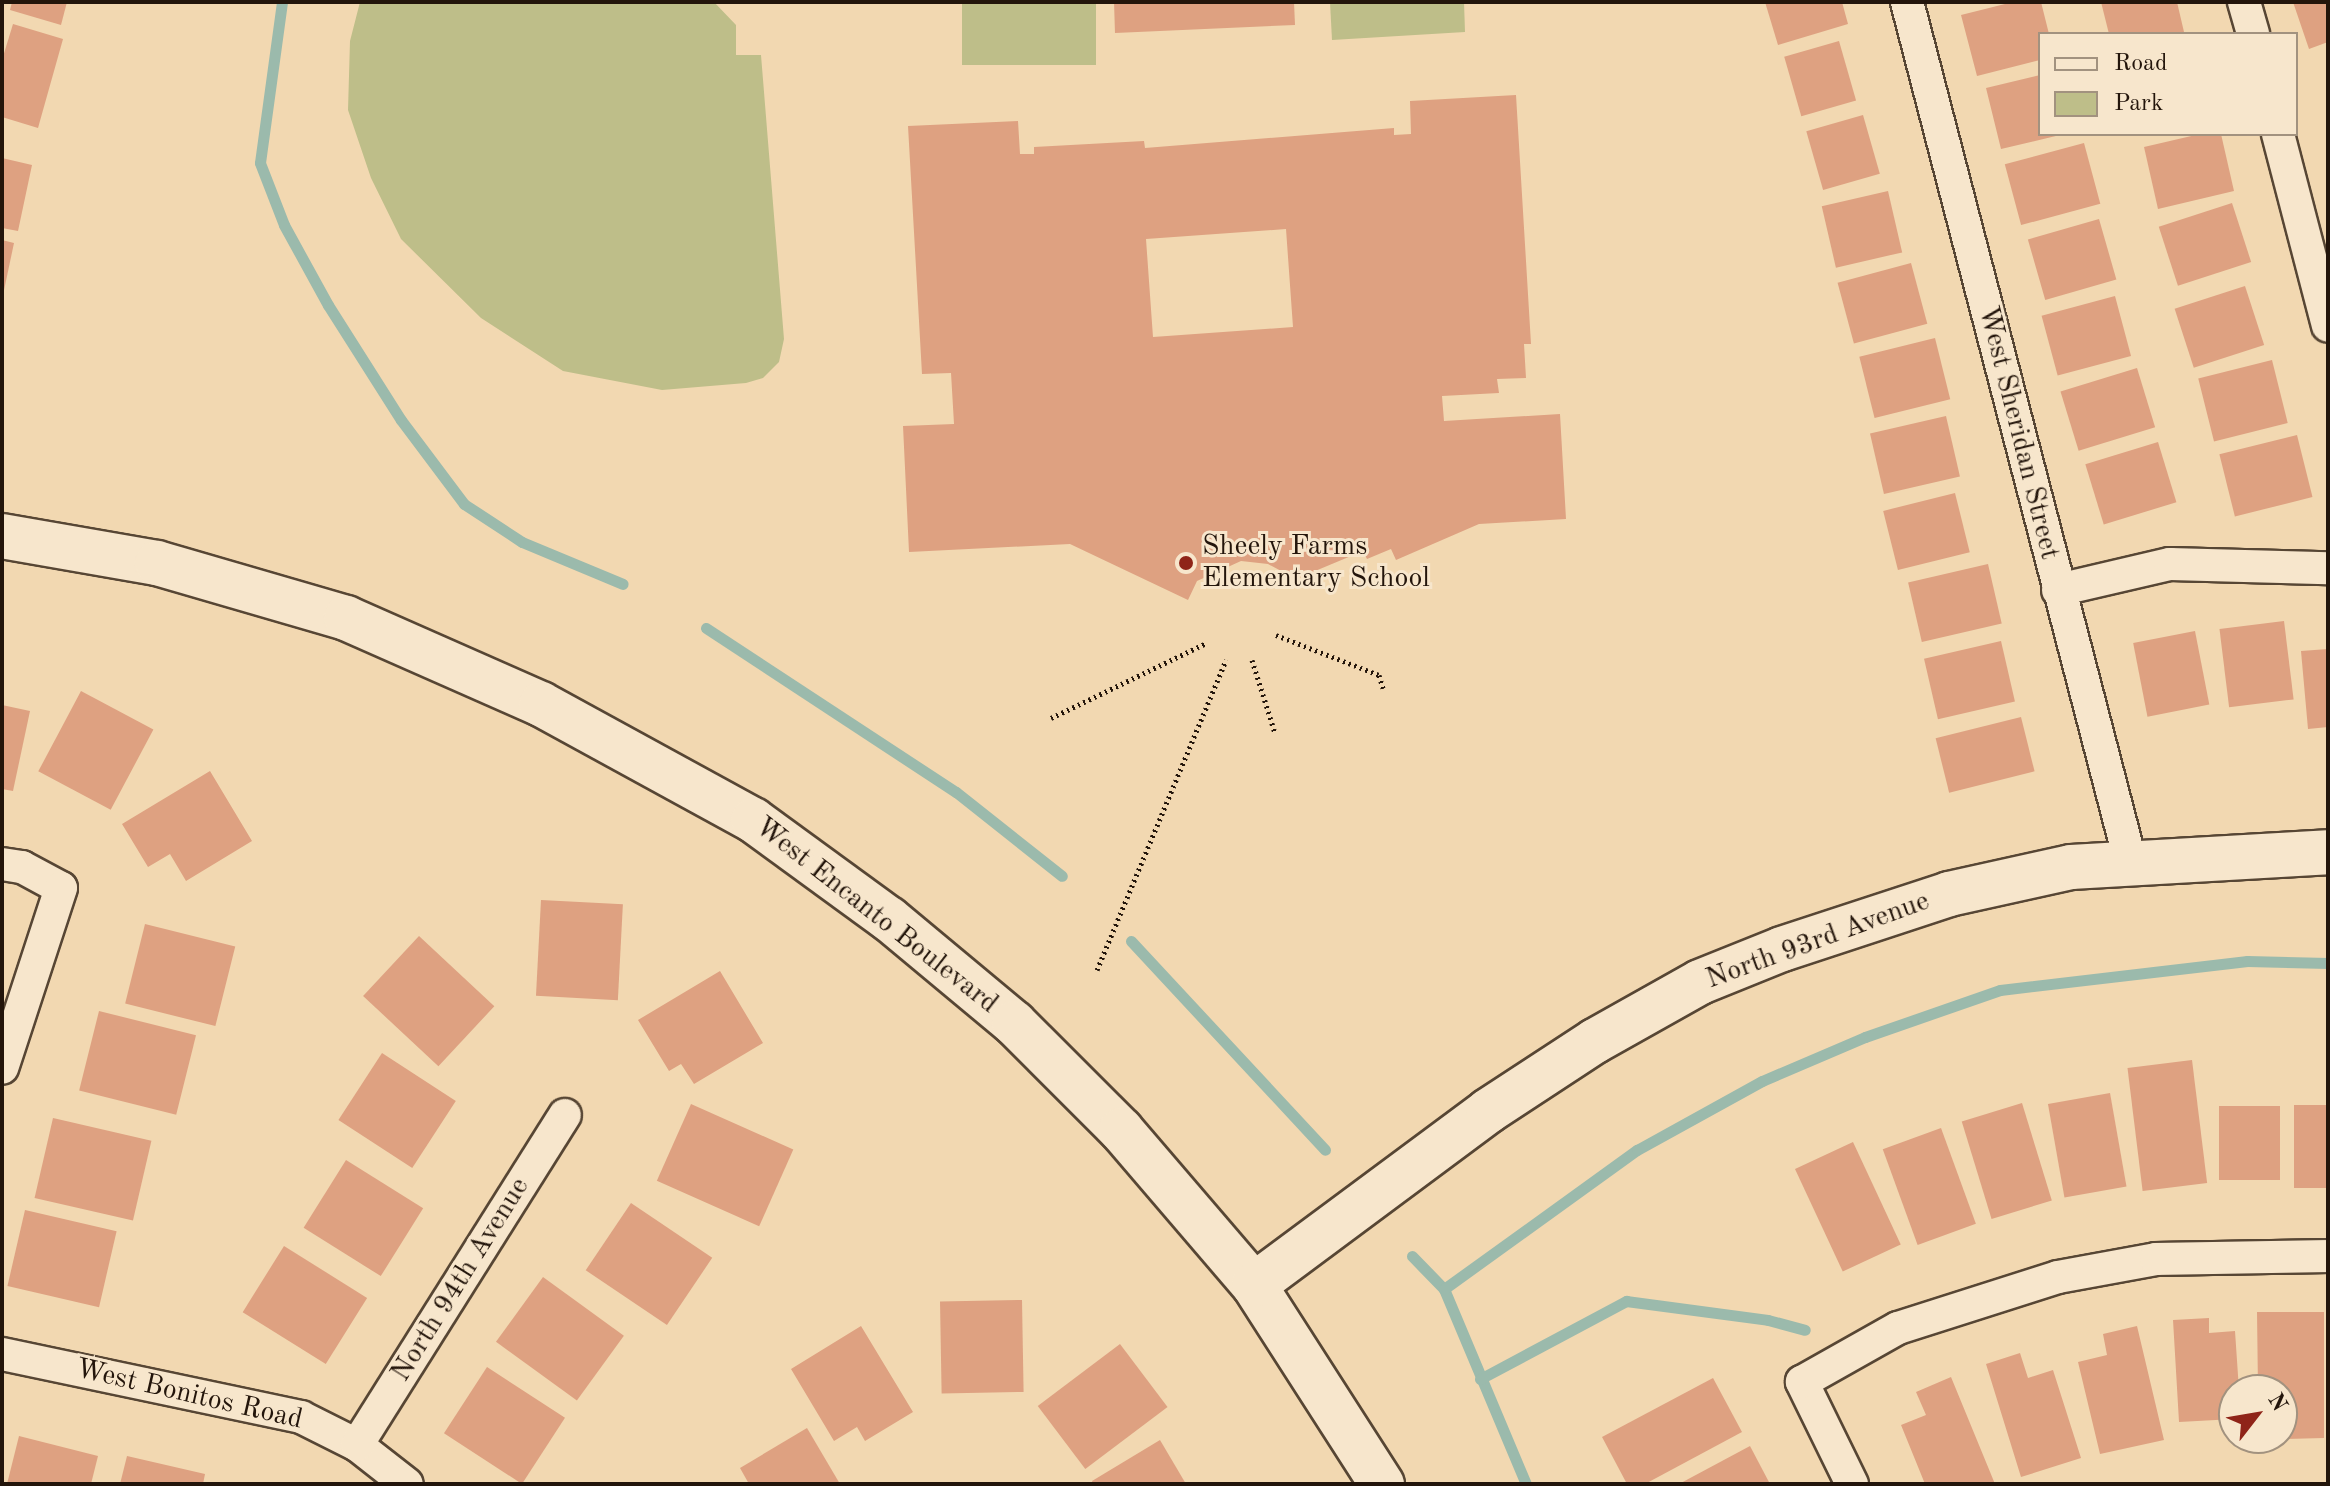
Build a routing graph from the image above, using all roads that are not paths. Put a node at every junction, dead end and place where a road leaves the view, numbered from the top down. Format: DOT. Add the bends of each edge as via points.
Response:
graph roads {
  1 [pos="1907,2"];
  2 [pos="2244,2"];
  3 [pos="2252,32"];
  4 [pos="2279,136"];
  5 [pos="2328,326"];
  6 [pos="2,536"];
  7 [pos="2328,568"];
  8 [pos="2058,590"];
  9 [pos="2328,852"];
  10 [pos="2,864"];
  11 [pos="2131,864"];
  12 [pos="2,1068"];
  13 [pos="565,1115"];
  14 [pos="2328,1256"];
  15 [pos="1254,1285"];
  16 [pos="2,1354"];
  17 [pos="357,1445"];
  18 [pos="407,1484"];
  19 [pos="1382,1484"];
  20 [pos="1852,1484"];
  1 -- 8 [label="street, West Sheridan Street"];
  2 -- 3 [label="street"];
  4 -- 5 [label="street"];
  6 -- 15 [label="street, West Encanto Boulevard" via="157,563 346,618 541,704 753,820 889,919 1014,1023 1166,1178"];
  7 -- 8 [label="street" via="2170,564"];
  8 -- 11 [label="street, West Sheridan Street"];
  9 -- 11 [label="street, North 93rd Avenue"];
  10 -- 12 [label="street" via="22,867 61,888"];
  11 -- 15 [label="street, North 93rd Avenue" via="2071,867 1949,894 1860,919 1700,982 1595,1041 1488,1111"];
  13 -- 17 [label="street, North 94th Avenue"];
  14 -- 20 [label="street" via="2156,1259 2058,1277 1898,1328 1802,1382"];
  15 -- 19 [label="street, West Encanto Boulevard"];
  16 -- 17 [label="street, West Bonitos Road" via="249,1403 301,1417"];
  17 -- 18 [label="street, West Bonitos Road"];
}
